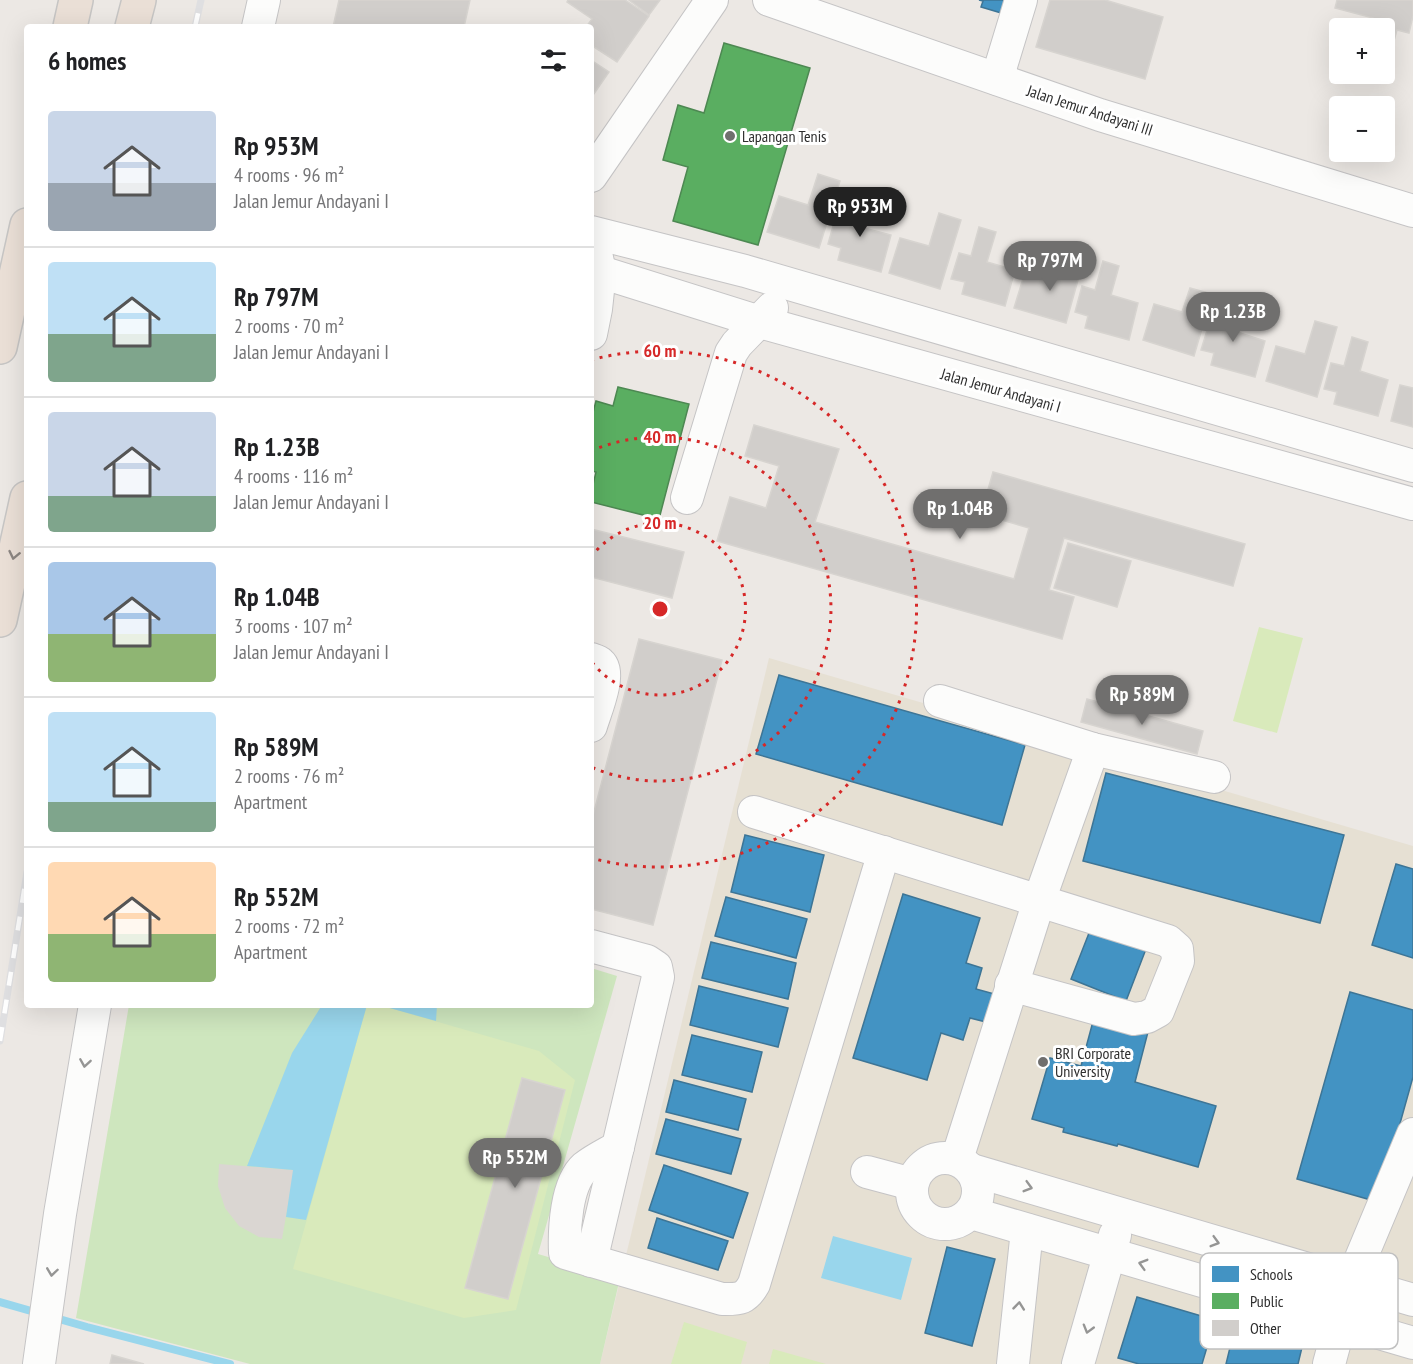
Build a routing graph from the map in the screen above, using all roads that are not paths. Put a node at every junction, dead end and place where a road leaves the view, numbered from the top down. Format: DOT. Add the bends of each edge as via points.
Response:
graph roads {
  1 [pos="76,0"];
  2 [pos="139,0"];
  3 [pos="264,0"];
  4 [pos="712,0"];
  5 [pos="769,0"];
  6 [pos="1021,0"];
  7 [pos="71,24"];
  8 [pos="133,24"];
  9 [pos="259,24"];
  10 [pos="997,79"];
  11 [pos="594,172"];
  12 [pos="1413,211"];
  13 [pos="596,233"];
  14 [pos="24,239"];
  15 [pos="596,271"];
  16 [pos="792,285"];
  17 [pos="594,319"];
  18 [pos="760,322"];
  19 [pos="0,347"];
  20 [pos="1413,466"];
  21 [pos="687,498"];
  22 [pos="1413,504"];
  23 [pos="24,512"];
  24 [pos="0,620"];
  25 [pos="594,660"];
  26 [pos="940,701"];
  27 [pos="594,716"];
  28 [pos="1093,749"];
  29 [pos="1214,777"];
  30 [pos="754,812"];
  31 [pos="884,852"];
  32 [pos="1039,901"];
  33 [pos="594,947"];
  34 [pos="1011,985"];
  35 [pos="94,1008"];
  36 [pos="1413,1134"];
  37 [pos="964,1165"];
  38 [pos="867,1172"];
  39 [pos="912,1184"];
  40 [pos="971,1213"];
  41 [pos="1121,1214"];
  42 [pos="1027,1230"];
  43 [pos="1253,1253"];
  44 [pos="1363,1253"];
  45 [pos="1110,1254"];
  46 [pos="1200,1281"];
  47 [pos="1398,1296"];
  48 [pos="1413,1300"];
  49 [pos="1398,1339"];
  50 [pos="1413,1343"];
  51 [pos="1333,1349"];
  52 [pos="40,1355"];
  53 [pos="1013,1364"];
  54 [pos="1078,1364"];
  55 [pos="1329,1364"];
  1 -- 7 [label="highway"];
  2 -- 8 [label="highway"];
  3 -- 9 [label="street"];
  4 -- 11 [label="street"];
  5 -- 10 [label="street, Jalan Jemur Andayani III"];
  6 -- 10 [label="street"];
  10 -- 12 [label="street, Jalan Jemur Andayani III" via="1100,115"];
  13 -- 15 [label="street"];
  13 -- 16 [label="street"];
  14 -- 19 [label="highway"];
  15 -- 17 [label="street"];
  15 -- 18 [label="street, Jalan Jemur Andayani I"];
  16 -- 18 [label="street"];
  16 -- 20 [label="street"];
  18 -- 21 [label="street" via="731,353"];
  18 -- 22 [label="street, Jalan Jemur Andayani I"];
  23 -- 24 [label="highway, one-way"];
  25 -- 27 [label="street" via="605,671"];
  26 -- 28 [label="street"];
  28 -- 29 [label="street"];
  28 -- 32 [label="street"];
  30 -- 31 [label="street"];
  31 -- 32 [label="street"];
  31 -- 33 [label="street" via="754,1284 748,1294 738,1299 722,1299 565,1253 565,1221 575,1179 585,1167 618,1147 658,977 656,967 646,961"];
  32 -- 34 [label="street"];
  32 -- 34 [label="street" via="1168,941 1177,949 1178,961 1158,1011 1134,1019"];
  34 -- 37 [label="street"];
  35 -- 52 [label="street, one-way"];
  36 -- 44 [label="street"];
  37 -- 39 [label="street" via="943,1158 929,1161"];
  37 -- 40 [label="street" via="979,1184 978,1199"];
  37 -- 41 [label="street, one-way"];
  38 -- 39 [label="street"];
  39 -- 40 [label="street" via="913,1201 922,1217 938,1224 956,1223"];
  40 -- 42 [label="street"];
  41 -- 43 [label="street, one-way"];
  41 -- 45 [label="street"];
  42 -- 45 [label="street"];
  53 -- 42 [label="street, one-way"];
  46 -- 45 [label="street, one-way"];
  45 -- 54 [label="street, one-way"];
  47 -- 48 [label="street"];
  49 -- 50 [label="street"];
  51 -- 55 [label="street"];
}
